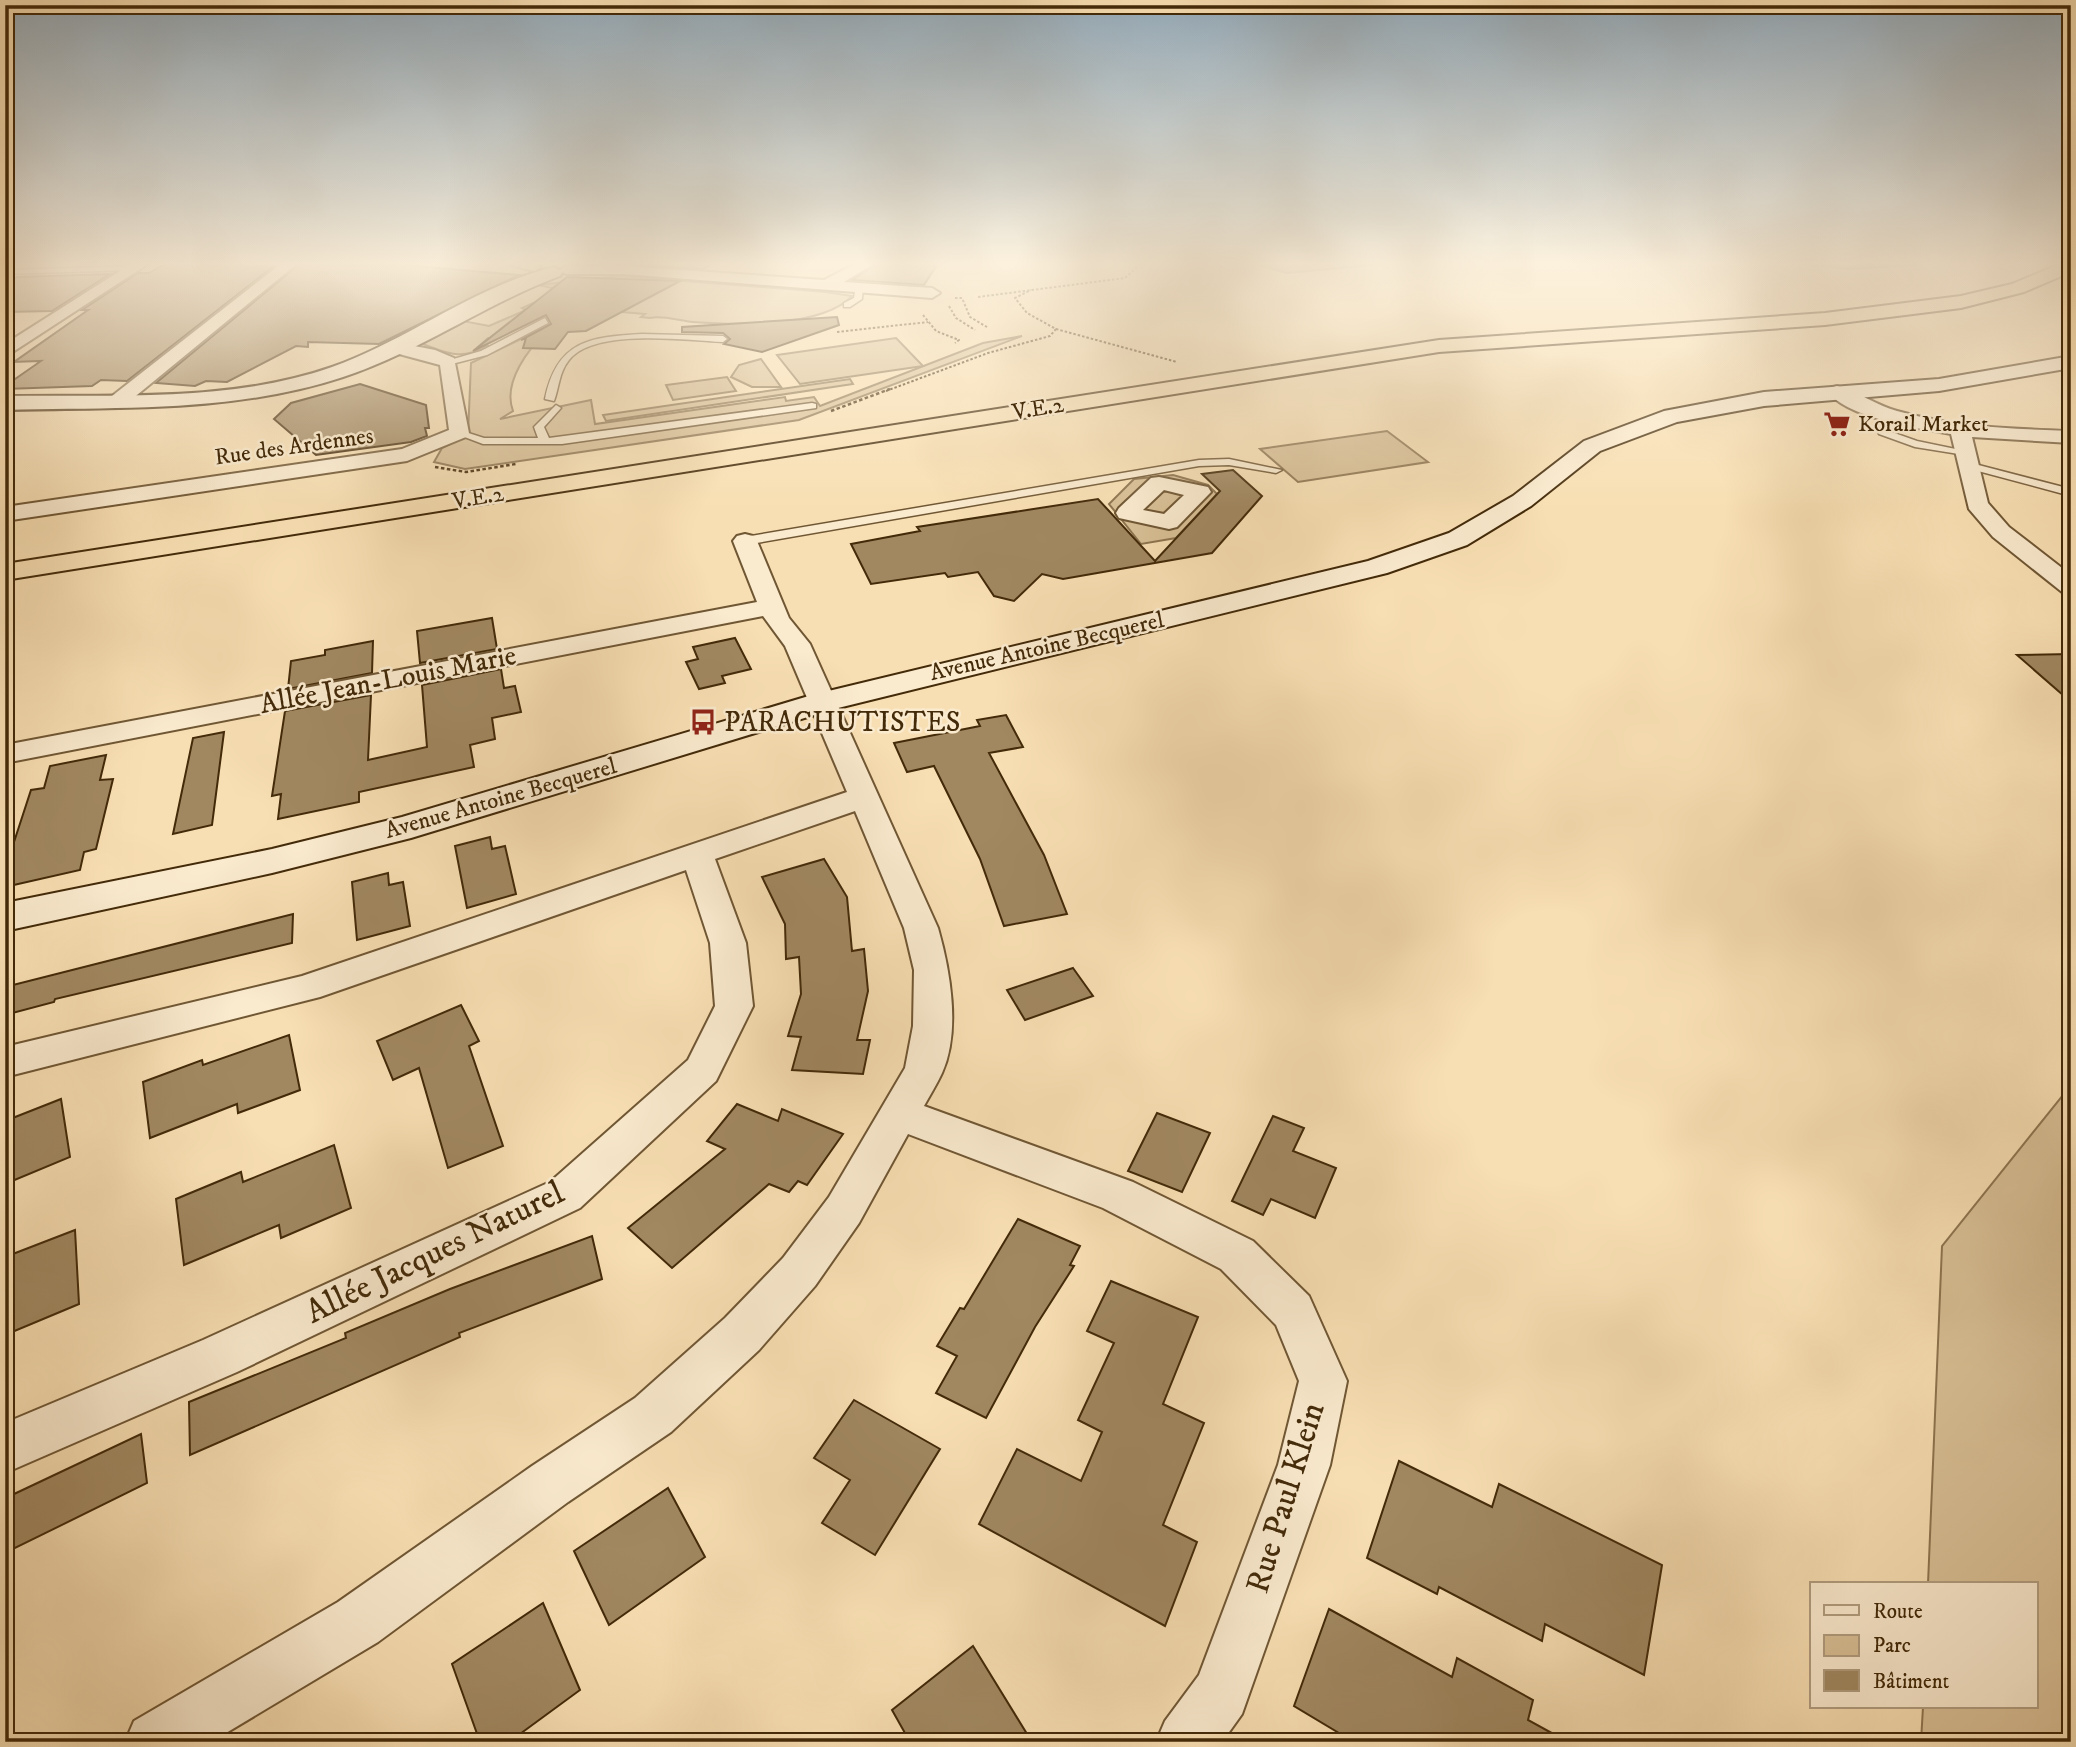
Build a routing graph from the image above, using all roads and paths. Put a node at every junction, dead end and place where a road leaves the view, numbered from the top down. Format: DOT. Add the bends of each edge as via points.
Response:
graph roads {
  1 [pos="190,344"];
  2 [pos="401,344"];
  3 [pos="503,344"];
  4 [pos="593,344"];
  5 [pos="1473,344"];
  6 [pos="1642,344"];
  7 [pos="394,347"];
  8 [pos="448,362"];
  9 [pos="2071,362"];
  10 [pos="1837,393"];
  11 [pos="119,400"];
  12 [pos="5,403"];
  13 [pos="812,406"];
  14 [pos="1960,429"];
  15 [pos="1883,432"];
  16 [pos="459,433"];
  17 [pos="2071,437"];
  18 [pos="545,441"];
  19 [pos="1966,458"];
  20 [pos="1276,470"];
  21 [pos="2071,492"];
  22 [pos="5,514"];
  23 [pos="745,541"];
  24 [pos="5,566"];
  25 [pos="5,572"];
  26 [pos="55,574"];
  27 [pos="2071,587"];
  28 [pos="5,593"];
  29 [pos="771,607"];
  30 [pos="823,702"];
  31 [pos="5,754"];
  32 [pos="863,797"];
  33 [pos="697,854"];
  34 [pos="5,917"];
  35 [pos="5,1062"];
  36 [pos="900,1114"];
  37 [pos="5,1448"];
  38 [pos="155,1742"];
  39 [pos="1186,1742"];
  1 -- 11 [label="street"];
  2 -- 7 [label="street"];
  3 -- 8 [label="lane" via="484,354"];
  4 -- 18 [label="lane" via="569,353 553,378 553,404 539,427"];
  5 -- 26 [label="highway, V.E.2"];
  6 -- 26 [label="highway, V.E.2" via="1453,359"];
  7 -- 8 [label="street"];
  7 -- 11 [label="street" via="336,372 292,384 240,393"];
  8 -- 16 [label="street"];
  9 -- 10 [label="street, Avenue Antoine Becquerel" via="1939,385"];
  10 -- 14 [label="street" via="1883,413"];
  10 -- 30 [label="street, Avenue Antoine Becquerel" via="1722,405 1634,428 1592,446 1486,525 1458,540 1377,567"];
  11 -- 12 [label="street"];
  13 -- 18 [label="lane"];
  14 -- 17 [label="street"];
  14 -- 19 [label="street"];
  15 -- 19 [label="lane"];
  16 -- 18 [label="lane" via="483,440"];
  16 -- 22 [label="street, Rue des Ardennes" via="407,455"];
  19 -- 21 [label="lane"];
  19 -- 27 [label="street" via="1977,504 2001,532"];
  20 -- 23 [label="lane" via="1229,462 1199,463"];
  23 -- 29 [label="street"];
  24 -- 26 [label="highway"];
  25 -- 26 [label="highway, V.E.2"];
  26 -- 28 [label="highway"];
  29 -- 30 [label="street" via="796,644"];
  29 -- 31 [label="street, Allée Jean-Louis Marie"];
  30 -- 32 [label="street"];
  30 -- 34 [label="street, Avenue Antoine Becquerel" via="411,826 272,861"];
  32 -- 33 [label="street"];
  32 -- 36 [label="street" via="921,928 932,970 932,1026 924,1070"];
  33 -- 35 [label="street" via="307,988"];
  33 -- 37 [label="street, Allée Jacques Naturel" via="728,943 734,1006 702,1070 565,1195 220,1356"];
  36 -- 38 [label="street" via="844,1210 799,1272 742,1334 653,1415 358,1622"];
  36 -- 39 [label="street, Rue Paul Klein" via="1130,1201 1237,1255 1293,1311 1323,1381 1304,1465 1221,1693"];
}
